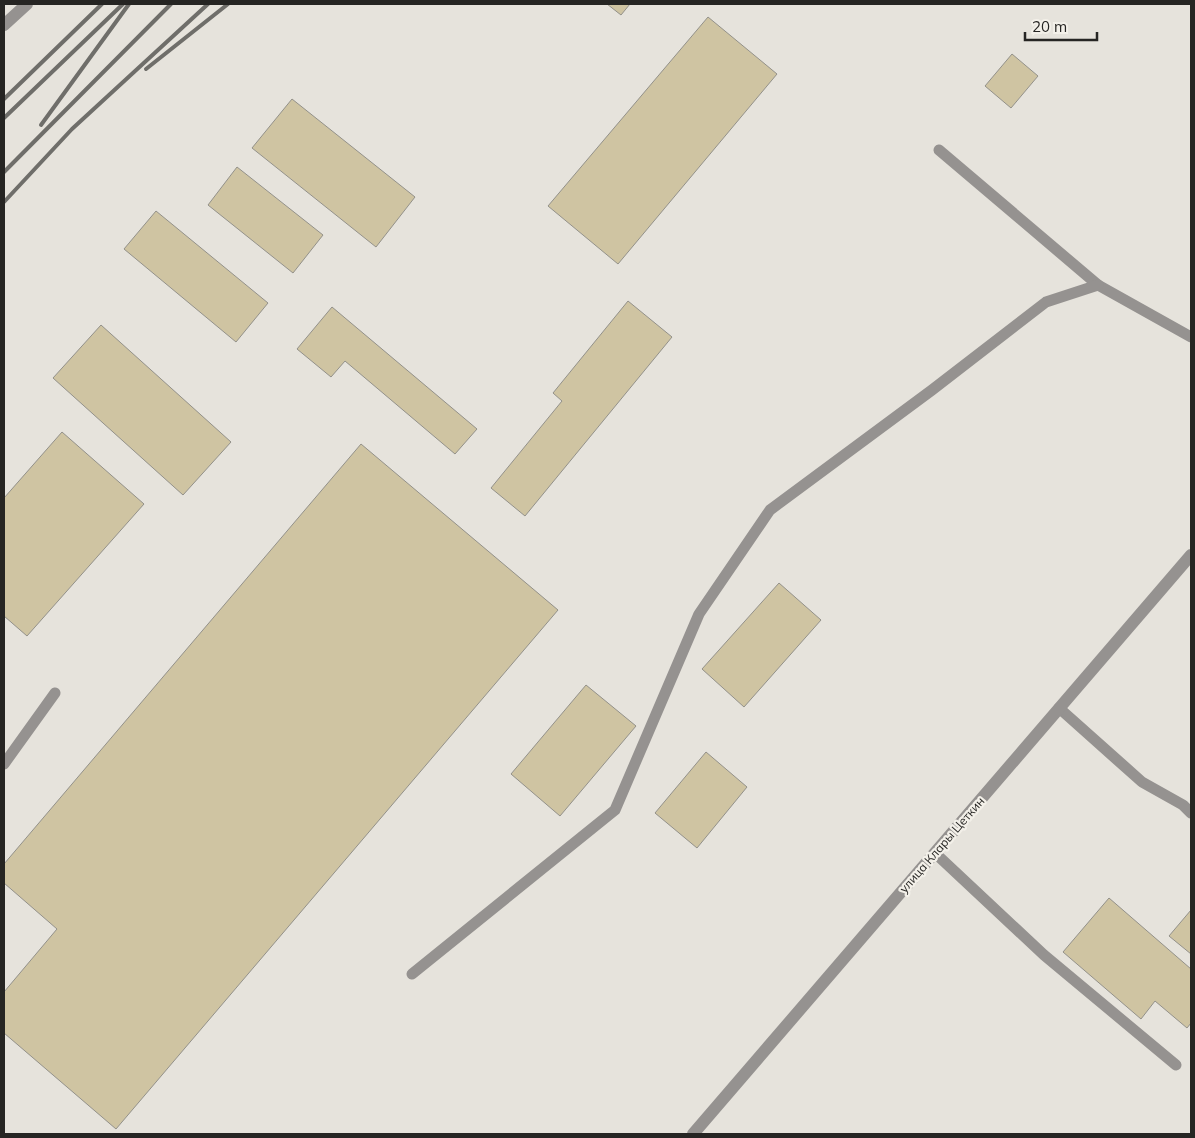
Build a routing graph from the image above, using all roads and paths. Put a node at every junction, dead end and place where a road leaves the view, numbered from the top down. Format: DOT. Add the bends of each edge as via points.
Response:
graph roads {
  1 [pos="27,4"];
  2 [pos="4,25"];
  3 [pos="939,150"];
  4 [pos="1098,285"];
  5 [pos="1191,337"];
  6 [pos="1191,555"];
  7 [pos="56,693"];
  8 [pos="1059,708"];
  9 [pos="4,764"];
  10 [pos="1191,813"];
  11 [pos="935,853"];
  12 [pos="412,974"];
  13 [pos="1176,1065"];
  14 [pos="693,1134"];
  1 -- 2 [label="street"];
  3 -- 4 [label="lane"];
  4 -- 5 [label="lane"];
  4 -- 12 [label="lane" via="1046,302 770,510 699,614 615,810"];
  6 -- 8 [label="street, улица Клары Цеткин"];
  7 -- 9 [label="lane"];
  8 -- 10 [label="lane" via="1142,782"];
  8 -- 11 [label="street, улица Клары Цеткин"];
  11 -- 13 [label="lane" via="1044,955"];
  11 -- 14 [label="street, улица Клары Цеткин"];
}
